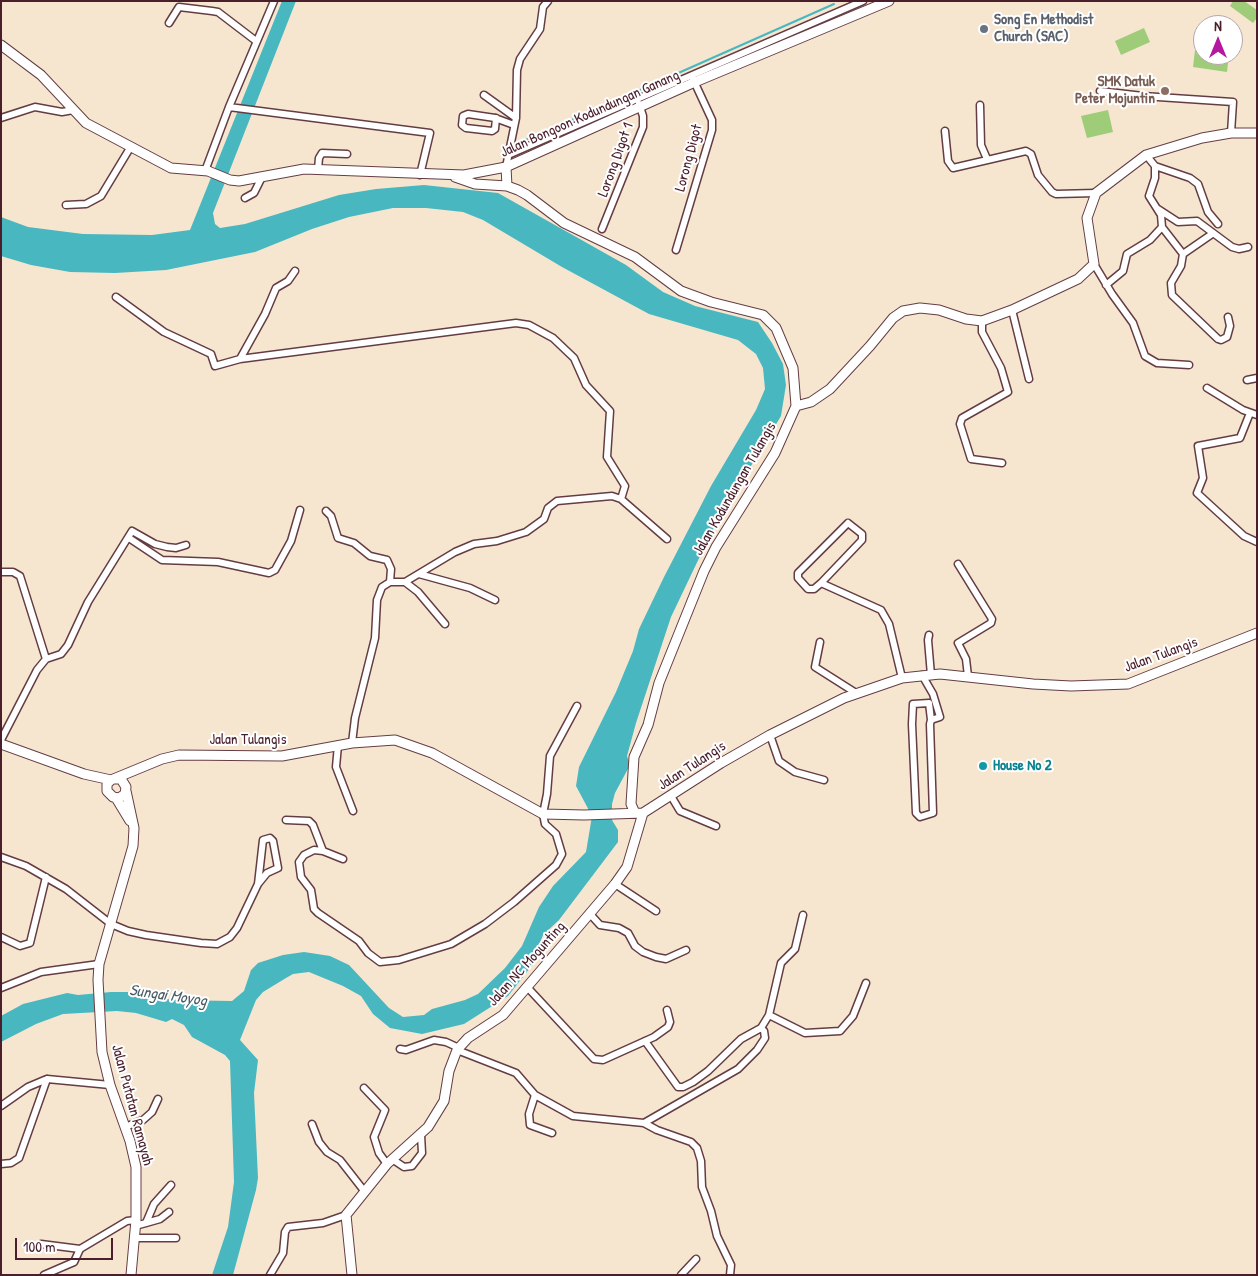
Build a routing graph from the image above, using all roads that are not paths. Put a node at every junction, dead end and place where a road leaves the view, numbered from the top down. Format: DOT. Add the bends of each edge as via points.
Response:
graph roads {
  1 [pos="274,1"];
  2 [pos="548,1"];
  3 [pos="863,1"];
  4 [pos="889,1"];
  5 [pos="169,23"];
  6 [pos="256,41"];
  7 [pos="1,45"];
  8 [pos="718,68"];
  9 [pos="693,79"];
  10 [pos="1100,90"];
  11 [pos="484,95"];
  12 [pos="638,103"];
  13 [pos="980,105"];
  14 [pos="232,107"];
  15 [pos="73,110"];
  16 [pos="1,118"];
  17 [pos="496,118"];
  18 [pos="516,118"];
  19 [pos="514,125"];
  20 [pos="945,131"];
  21 [pos="1231,133"];
  22 [pos="1257,133"];
  23 [pos="130,148"];
  24 [pos="347,154"];
  25 [pos="508,155"];
  26 [pos="1146,155"];
  27 [pos="987,160"];
  28 [pos="1155,166"];
  29 [pos="506,167"];
  30 [pos="318,169"];
  31 [pos="206,171"];
  32 [pos="420,175"];
  33 [pos="449,175"];
  34 [pos="262,177"];
  35 [pos="507,186"];
  36 [pos="1096,193"];
  37 [pos="245,198"];
  38 [pos="66,205"];
  39 [pos="1157,208"];
  40 [pos="1218,224"];
  41 [pos="1162,227"];
  42 [pos="602,229"];
  43 [pos="1212,234"];
  44 [pos="1248,247"];
  45 [pos="676,250"];
  46 [pos="1183,254"];
  47 [pos="1096,267"];
  48 [pos="295,271"];
  49 [pos="1106,285"];
  50 [pos="116,297"];
  51 [pos="1014,315"];
  52 [pos="1228,317"];
  53 [pos="982,327"];
  54 [pos="240,358"];
  55 [pos="1189,365"];
  56 [pos="1257,378"];
  57 [pos="1029,379"];
  58 [pos="1247,380"];
  59 [pos="1207,388"];
  60 [pos="796,406"];
  61 [pos="1254,414"];
  62 [pos="1002,464"];
  63 [pos="621,499"];
  64 [pos="300,510"];
  65 [pos="326,511"];
  66 [pos="129,538"];
  67 [pos="668,539"];
  68 [pos="1257,542"];
  69 [pos="186,545"];
  70 [pos="958,564"];
  71 [pos="1,572"];
  72 [pos="419,574"];
  73 [pos="390,582"];
  74 [pos="405,582"];
  75 [pos="821,583"];
  76 [pos="495,600"];
  77 [pos="445,624"];
  78 [pos="1257,633"];
  79 [pos="929,634"];
  80 [pos="820,642"];
  81 [pos="46,659"];
  82 [pos="929,675"];
  83 [pos="968,676"];
  84 [pos="902,678"];
  85 [pos="856,693"];
  86 [pos="933,694"];
  87 [pos="577,706"];
  88 [pos="931,720"];
  89 [pos="770,735"];
  90 [pos="1,740"];
  91 [pos="352,743"];
  92 [pos="1,744"];
  93 [pos="338,745"];
  94 [pos="139,769"];
  95 [pos="84,774"];
  96 [pos="113,779"];
  97 [pos="824,780"];
  98 [pos="106,789"];
  99 [pos="126,789"];
  100 [pos="671,796"];
  101 [pos="116,798"];
  102 [pos="353,810"];
  103 [pos="639,813"];
  104 [pos="543,814"];
  105 [pos="286,820"];
  106 [pos="716,826"];
  107 [pos="134,828"];
  108 [pos="323,850"];
  109 [pos="1,857"];
  110 [pos="344,859"];
  111 [pos="260,869"];
  112 [pos="267,873"];
  113 [pos="46,877"];
  114 [pos="258,884"];
  115 [pos="614,884"];
  116 [pos="656,911"];
  117 [pos="590,914"];
  118 [pos="803,915"];
  119 [pos="111,924"];
  120 [pos="1,937"];
  121 [pos="686,950"];
  122 [pos="99,964"];
  123 [pos="866,983"];
  124 [pos="1,988"];
  125 [pos="528,988"];
  126 [pos="667,1010"];
  127 [pos="769,1014"];
  128 [pos="761,1028"];
  129 [pos="645,1041"];
  130 [pos="400,1049"];
  131 [pos="458,1049"];
  132 [pos="47,1079"];
  133 [pos="110,1085"];
  134 [pos="364,1088"];
  135 [pos="535,1095"];
  136 [pos="158,1100"];
  137 [pos="1,1106"];
  138 [pos="644,1123"];
  139 [pos="312,1124"];
  140 [pos="126,1127"];
  141 [pos="552,1133"];
  142 [pos="421,1135"];
  143 [pos="390,1162"];
  144 [pos="1,1164"];
  145 [pos="171,1186"];
  146 [pos="365,1192"];
  147 [pos="169,1212"];
  148 [pos="346,1215"];
  149 [pos="135,1223"];
  150 [pos="146,1223"];
  151 [pos="134,1238"];
  152 [pos="176,1238"];
  153 [pos="41,1244"];
  154 [pos="80,1249"];
  155 [pos="696,1259"];
  156 [pos="44,1275"];
  157 [pos="131,1275"];
  158 [pos="270,1275"];
  159 [pos="352,1275"];
  160 [pos="681,1275"];
  161 [pos="730,1275"];
  1 -- 6 [label="street"];
  2 -- 18 [label="street" via="543,7 538,34 520,59"];
  3 -- 8 [label="street"];
  4 -- 8 [label="street, Jalan Bongoon Kodundungan Ganang"];
  5 -- 6 [label="street" via="179,8 212,10"];
  6 -- 14 [label="street"];
  7 -- 15 [label="street, Jalan Bongoon Kodundungan Ganang" via="41,75"];
  8 -- 9 [label="street, Jalan Bongoon Kodundungan Ganang"];
  9 -- 12 [label="street, Jalan Bongoon Kodundungan Ganang"];
  9 -- 45 [label="street, Lorong Digot" via="712,120 712,130"];
  10 -- 21 [label="street" via="1233,102"];
  11 -- 18 [label="street"];
  12 -- 25 [label="street"];
  12 -- 29 [label="street, Jalan Bongoon Kodundungan Ganang"];
  12 -- 42 [label="street, Lorong Digot 1" via="643,127"];
  13 -- 27 [label="street" via="980,145"];
  14 -- 31 [label="street"];
  14 -- 32 [label="street" via="430,133"];
  15 -- 16 [label="street" via="62,112 35,107"];
  15 -- 23 [label="street, Jalan Bongoon Kodundungan Ganang" via="86,123"];
  17 -- 17 [label="street" via="466,114 462,125 492,131"];
  17 -- 19 [label="street"];
  18 -- 19 [label="street"];
  19 -- 25 [label="street"];
  20 -- 27 [label="street" via="950,166 958,168"];
  21 -- 22 [label="street"];
  21 -- 26 [label="street" via="1179,143"];
  23 -- 31 [label="street, Jalan Bongoon Kodundungan Ganang" via="171,168"];
  23 -- 38 [label="street" via="101,196 86,204"];
  24 -- 30 [label="street" via="322,153"];
  25 -- 29 [label="street"];
  26 -- 28 [label="street"];
  26 -- 36 [label="street"];
  27 -- 36 [label="street" via="1026,151 1031,154 1038,175 1052,192"];
  28 -- 39 [label="street" via="1149,196"];
  28 -- 40 [label="street" via="1198,184 1208,212"];
  29 -- 33 [label="street, Jalan Bongoon Kodundungan Ganang" via="477,174"];
  29 -- 35 [label="street"];
  30 -- 32 [label="street, Jalan Bongoon Kodundungan Ganang"];
  30 -- 34 [label="street, Jalan Bongoon Kodundungan Ganang" via="292,170"];
  31 -- 34 [label="street, Jalan Bongoon Kodundungan Ganang" via="230,180"];
  32 -- 33 [label="street, Jalan Bongoon Kodundungan Ganang"];
  33 -- 35 [label="street, Jalan Kodundungan Tulangis" via="475,184"];
  34 -- 37 [label="street" via="254,193"];
  35 -- 60 [label="street, Jalan Kodundungan Tulangis" via="527,195 564,223 636,257 681,291 768,319 776,328 790,358"];
  36 -- 47 [label="street" via="1087,218"];
  39 -- 41 [label="street"];
  39 -- 43 [label="street" via="1178,222 1197,221"];
  41 -- 46 [label="street"];
  41 -- 49 [label="street" via="1150,240 1127,254 1124,271"];
  43 -- 44 [label="street" via="1232,247"];
  43 -- 46 [label="street"];
  46 -- 52 [label="street" via="1181,266 1171,283 1172,295 1218,339 1227,337"];
  47 -- 49 [label="street"];
  47 -- 51 [label="street"];
  48 -- 54 [label="street" via="288,282 276,288"];
  49 -- 55 [label="street" via="1133,323 1145,356 1157,363"];
  50 -- 54 [label="street" via="164,332 211,354 215,366"];
  51 -- 53 [label="street"];
  51 -- 57 [label="street"];
  53 -- 60 [label="street" via="939,310 920,308 903,311 893,318 830,389 811,402"];
  53 -- 62 [label="street" via="1008,392 962,418 960,424 971,459"];
  54 -- 63 [label="street" via="516,323 529,325 553,338 574,358 586,385 610,411 607,457 625,486"];
  56 -- 58 [label="street"];
  59 -- 61 [label="street"];
  60 -- 103 [label="street, Jalan Kodundungan Tulangis" via="775,453 716,547 690,602 634,757 631,804"];
  61 -- 68 [label="street" via="1240,438 1198,446 1203,478 1197,493 1244,536"];
  63 -- 67 [label="street"];
  63 -- 72 [label="street" via="607,495 557,501 548,508 544,519 532,528 497,541 474,544"];
  64 -- 66 [label="street" via="291,541 275,570 270,573 218,562 162,560"];
  65 -- 73 [label="street" via="331,516 338,538 354,543 370,556 387,560 391,569"];
  66 -- 69 [label="street" via="132,531 155,544 176,548"];
  66 -- 81 [label="street" via="88,602 68,645 60,654"];
  70 -- 83 [label="street" via="992,619 991,623 958,643 966,659"];
  71 -- 81 [label="street" via="20,576"];
  72 -- 74 [label="street"];
  72 -- 76 [label="street" via="470,588"];
  73 -- 74 [label="street"];
  73 -- 91 [label="street" via="382,587 377,600 375,638"];
  74 -- 77 [label="street" via="418,592"];
  75 -- 75 [label="street" via="862,540 862,534 851,524 845,524 797,576 808,589 814,589"];
  75 -- 84 [label="street" via="881,610 889,624"];
  78 -- 83 [label="street, Jalan Tulangis" via="1128,684 1070,686"];
  79 -- 82 [label="street"];
  80 -- 85 [label="street" via="815,667"];
  81 -- 90 [label="street" via="37,670"];
  82 -- 83 [label="street, Jalan Tulangis"];
  82 -- 84 [label="street, Jalan Tulangis"];
  82 -- 86 [label="street"];
  82 -- 86 [label="street"];
  84 -- 85 [label="street, Jalan Tulangis"];
  85 -- 89 [label="street, Jalan Tulangis"];
  86 -- 88 [label="street" via="940,717"];
  87 -- 104 [label="street" via="550,756"];
  88 -- 88 [label="street" via="933,813 920,817 916,813 913,704 929,703"];
  89 -- 97 [label="street" via="779,760 795,772"];
  89 -- 100 [label="street, Jalan Tulangis"];
  91 -- 93 [label="street, Jalan Tulangis"];
  91 -- 104 [label="street, Jalan Tulangis" via="395,740 412,745"];
  92 -- 95 [label="street"];
  93 -- 94 [label="street, Jalan Tulangis" via="282,756 179,755"];
  93 -- 102 [label="street" via="336,767"];
  94 -- 96 [label="street, Jalan Tulangis"];
  94 -- 99 [label="street"];
  95 -- 96 [label="street"];
  95 -- 98 [label="street"];
  96 -- 98 [label="street"];
  96 -- 99 [label="street" via="121,779"];
  98 -- 101 [label="street" via="110,796"];
  99 -- 101 [label="street" via="122,796"];
  99 -- 107 [label="street, Jalan Putatan Ramayah"];
  100 -- 103 [label="street, Jalan Tulangis"];
  100 -- 106 [label="street" via="680,810"];
  101 -- 107 [label="street"];
  103 -- 104 [label="street, Jalan Tulangis"];
  103 -- 115 [label="street, Jalan NC Mogunting" via="627,867"];
  104 -- 108 [label="street" via="543,820 561,845 562,854 556,865 514,902 451,944 399,960 380,962 359,941 314,908 314,897 298,868 304,855"];
  105 -- 108 [label="street" via="313,825"];
  107 -- 119 [label="street, Jalan Putatan Ramayah" via="133,846"];
  108 -- 110 [label="street"];
  109 -- 113 [label="street"];
  111 -- 112 [label="street"];
  111 -- 112 [label="street" via="263,840 270,838 278,868"];
  111 -- 114 [label="street"];
  112 -- 114 [label="street"];
  113 -- 119 [label="street"];
  113 -- 120 [label="street" via="30,943 20,946"];
  114 -- 119 [label="street" via="237,928 230,937 216,944 146,935"];
  115 -- 116 [label="street"];
  115 -- 117 [label="street, Jalan NC Mogunting"];
  117 -- 121 [label="street" via="600,925 628,933 635,946 656,957 666,959"];
  117 -- 125 [label="street, Jalan NC Mogunting"];
  118 -- 127 [label="street" via="796,949 780,967"];
  119 -- 122 [label="street, Jalan Putatan Ramayah"];
  122 -- 124 [label="street" via="41,972"];
  122 -- 133 [label="street, Jalan Putatan Ramayah" via="100,1034"];
  123 -- 127 [label="street" via="853,1016 840,1031 805,1033"];
  125 -- 129 [label="street" via="594,1059 603,1060"];
  125 -- 131 [label="street, Jalan NC Mogunting" via="503,1014 468,1038"];
  126 -- 129 [label="street" via="668,1027"];
  127 -- 128 [label="street"];
  128 -- 129 [label="street" via="741,1039 708,1071 681,1088 676,1086"];
  128 -- 138 [label="street" via="765,1038 758,1050 738,1068"];
  130 -- 131 [label="street" via="406,1050 434,1040"];
  131 -- 135 [label="street" via="516,1073"];
  131 -- 142 [label="street, Jalan NC Mogunting" via="449,1071 444,1101"];
  132 -- 133 [label="street"];
  132 -- 137 [label="street" via="28,1087"];
  132 -- 144 [label="street" via="19,1158"];
  133 -- 140 [label="street, Jalan Putatan Ramayah"];
  134 -- 143 [label="street" via="385,1110 374,1137 379,1153"];
  135 -- 138 [label="street" via="573,1116"];
  135 -- 141 [label="street" via="529,1114 530,1125"];
  136 -- 140 [label="street" via="143,1120"];
  138 -- 161 [label="street" via="691,1142 697,1148 702,1187 717,1236 731,1266"];
  139 -- 146 [label="street" via="319,1142 340,1160"];
  140 -- 149 [label="street, Jalan Putatan Ramayah" via="136,1167"];
  142 -- 143 [label="street, Jalan NC Mogunting"];
  142 -- 143 [label="street" via="422,1153 410,1167"];
  143 -- 146 [label="street, Jalan NC Mogunting"];
  145 -- 150 [label="street" via="154,1204"];
  146 -- 148 [label="street, Jalan NC Mogunting"];
  147 -- 150 [label="street"];
  148 -- 158 [label="street" via="323,1223 288,1227 284,1232 282,1254"];
  148 -- 159 [label="street"];
  149 -- 150 [label="street"];
  149 -- 151 [label="street, Jalan Putatan Ramayah"];
  149 -- 154 [label="street" via="127,1221"];
  151 -- 152 [label="street"];
  151 -- 157 [label="street, Jalan Putatan Ramayah"];
  153 -- 154 [label="street"];
  154 -- 156 [label="street" via="74,1262"];
  155 -- 160 [label="street"];
}
